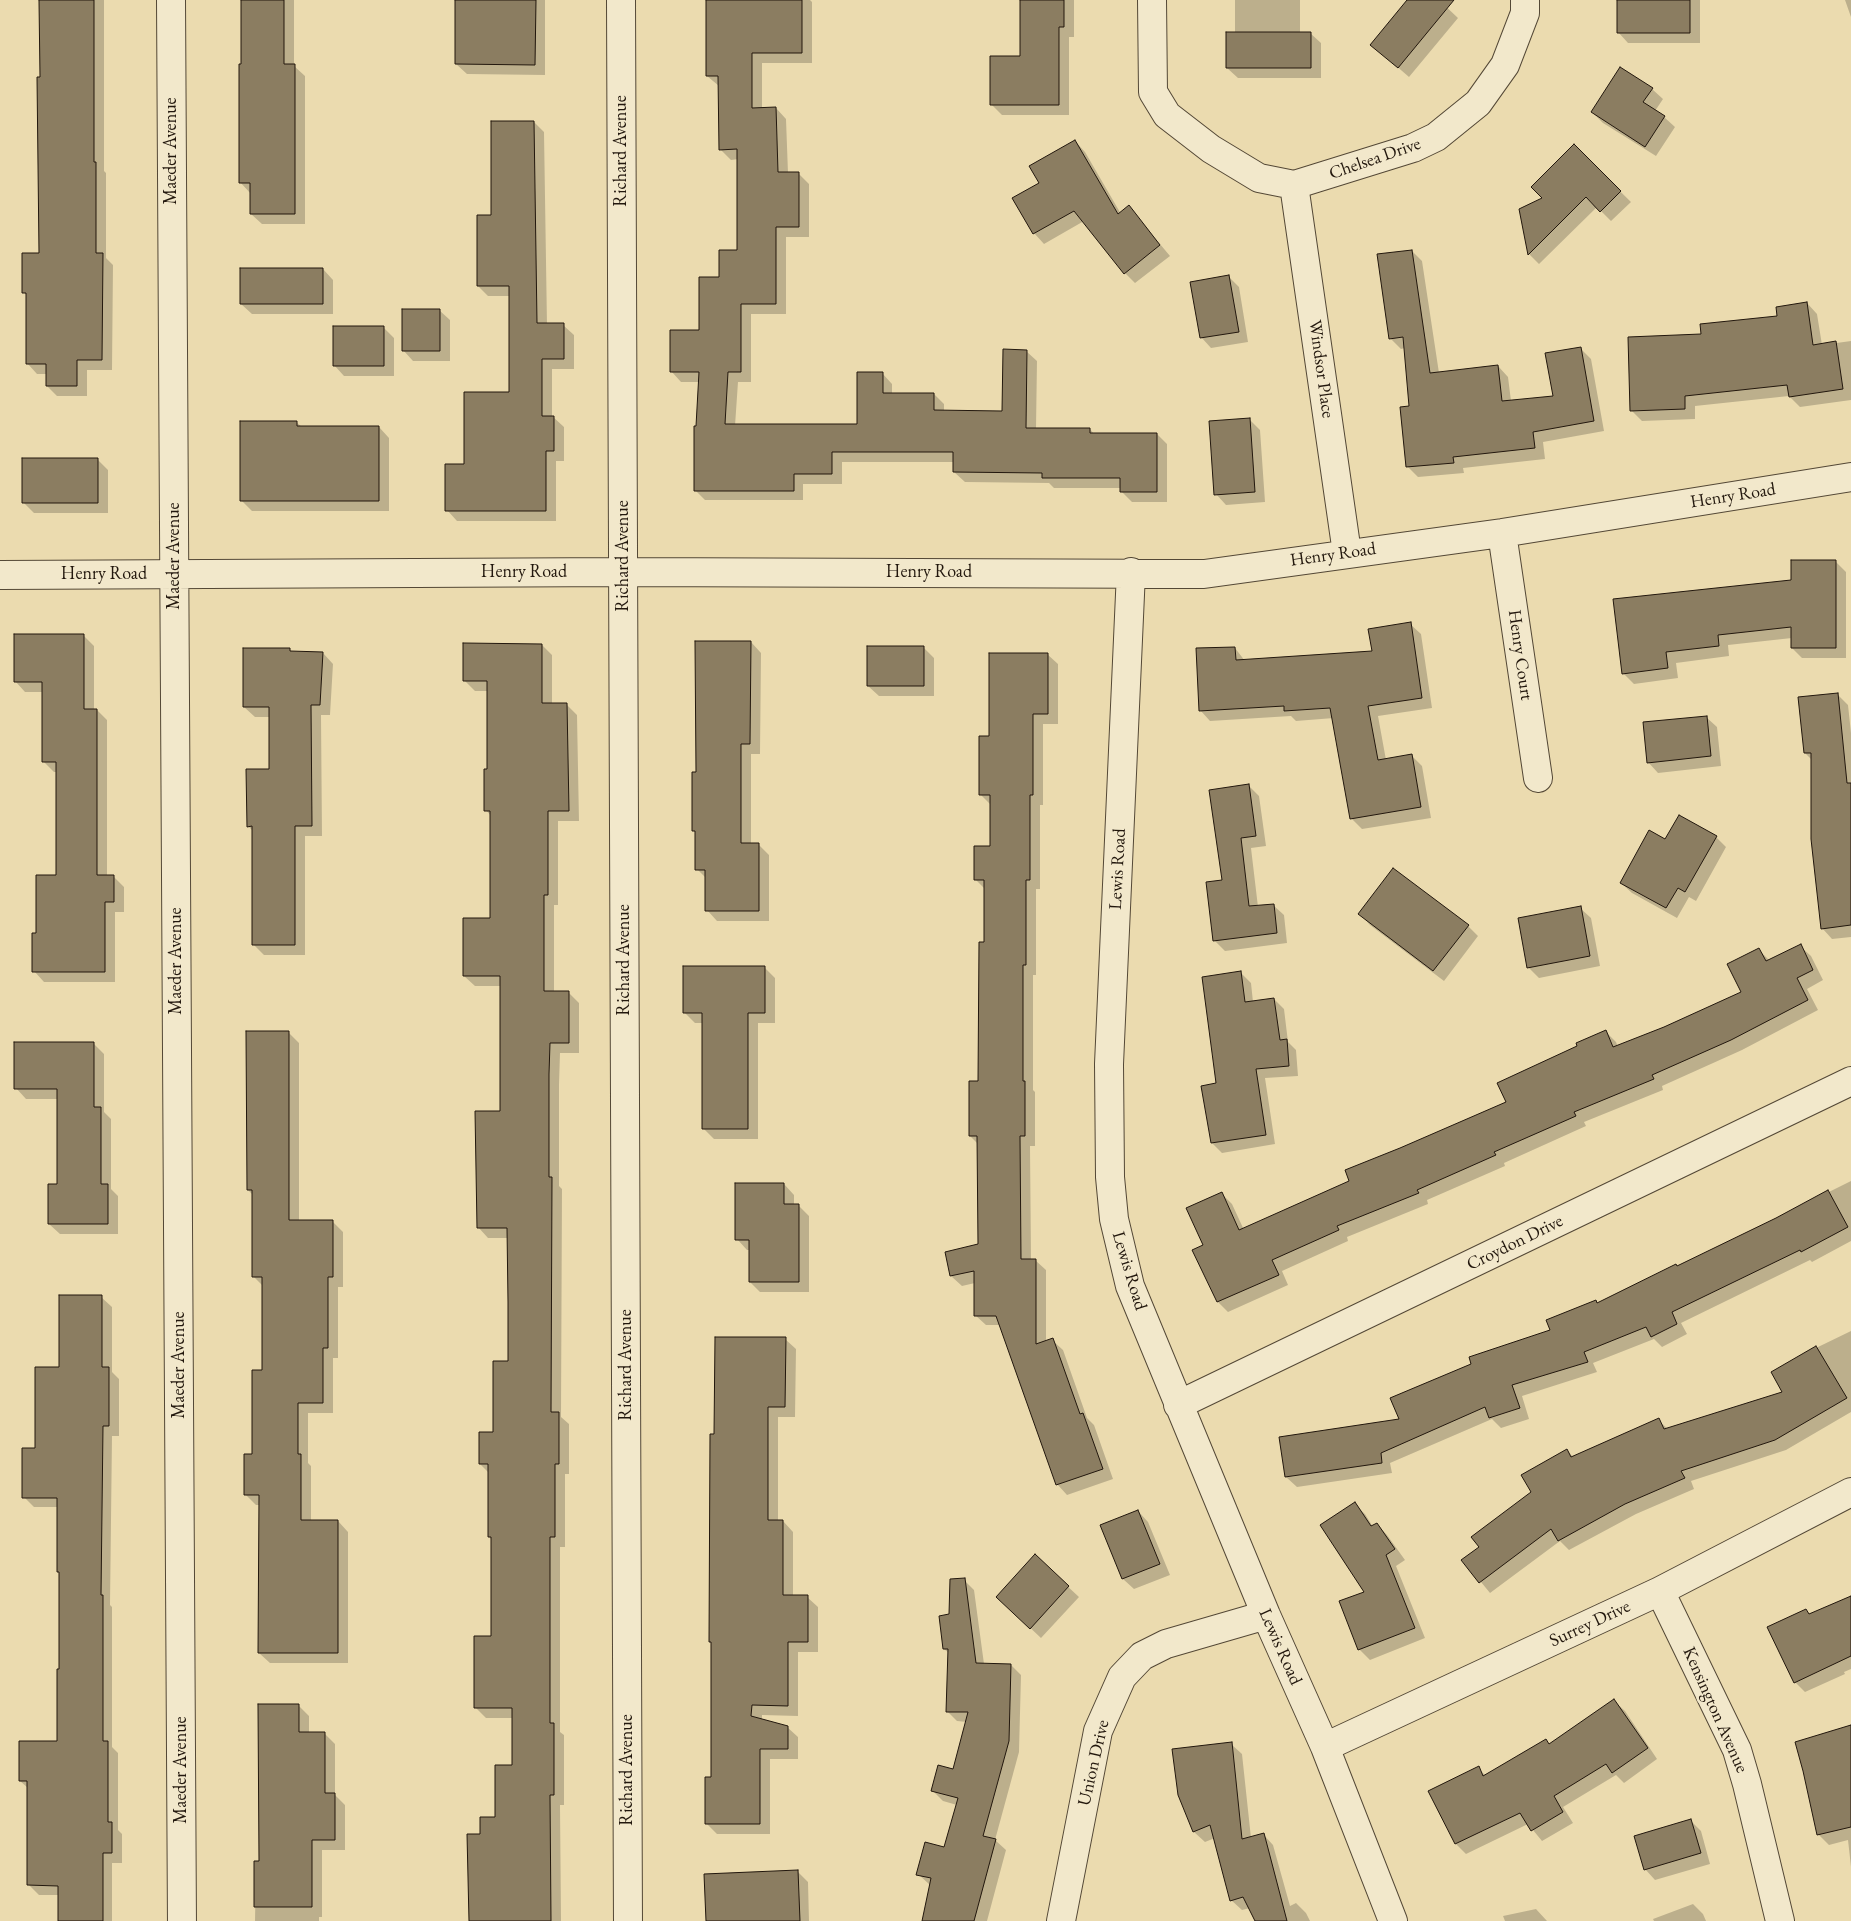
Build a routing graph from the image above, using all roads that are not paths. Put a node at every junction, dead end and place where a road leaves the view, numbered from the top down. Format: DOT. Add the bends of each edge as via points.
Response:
graph roads {
  1 [pos="171,0"];
  2 [pos="621,0"];
  3 [pos="1152,0"];
  4 [pos="1525,0"];
  5 [pos="1294,185"];
  6 [pos="1851,477"];
  7 [pos="1502,533"];
  8 [pos="1347,553"];
  9 [pos="623,572"];
  10 [pos="1131,572"];
  11 [pos="0,574"];
  12 [pos="174,574"];
  13 [pos="1538,778"];
  14 [pos="1851,1081"];
  15 [pos="1178,1405"];
  16 [pos="1851,1492"];
  17 [pos="1660,1591"];
  18 [pos="1266,1615"];
  19 [pos="1325,1747"];
  20 [pos="182,1921"];
  21 [pos="628,1921"];
  22 [pos="1061,1921"];
  23 [pos="1393,1921"];
  24 [pos="1780,1921"];
  1 -- 12 [label="street, Maeder Avenue"];
  2 -- 9 [label="street, Richard Avenue"];
  3 -- 5 [label="street" via="1152,92 1168,115 1211,149 1259,178"];
  4 -- 5 [label="street, Chelsea Drive" via="1525,13 1505,65 1478,103 1436,137 1413,148"];
  5 -- 8 [label="street, Windsor Place"];
  6 -- 7 [label="street, Henry Road"];
  7 -- 8 [label="street, Henry Road"];
  7 -- 13 [label="street, Henry Court"];
  8 -- 10 [label="street, Henry Road" via="1204,574"];
  9 -- 10 [label="street, Henry Road"];
  9 -- 12 [label="street, Henry Road"];
  9 -- 21 [label="street, Richard Avenue"];
  10 -- 15 [label="street, Lewis Road" via="1109,1064 1110,1177 1114,1219 1130,1286"];
  11 -- 12 [label="street, Henry Road"];
  12 -- 20 [label="street, Maeder Avenue"];
  14 -- 15 [label="street, Croydon Drive"];
  15 -- 18 [label="street, Lewis Road"];
  16 -- 17 [label="street, Surrey Drive"];
  17 -- 19 [label="street, Surrey Drive"];
  17 -- 24 [label="street, Kensington Avenue" via="1737,1750"];
  18 -- 19 [label="street, Lewis Road"];
  18 -- 22 [label="street, Union Drive" via="1166,1644 1142,1656 1122,1677 1098,1731"];
  19 -- 23 [label="street, Lewis Road"];
}
